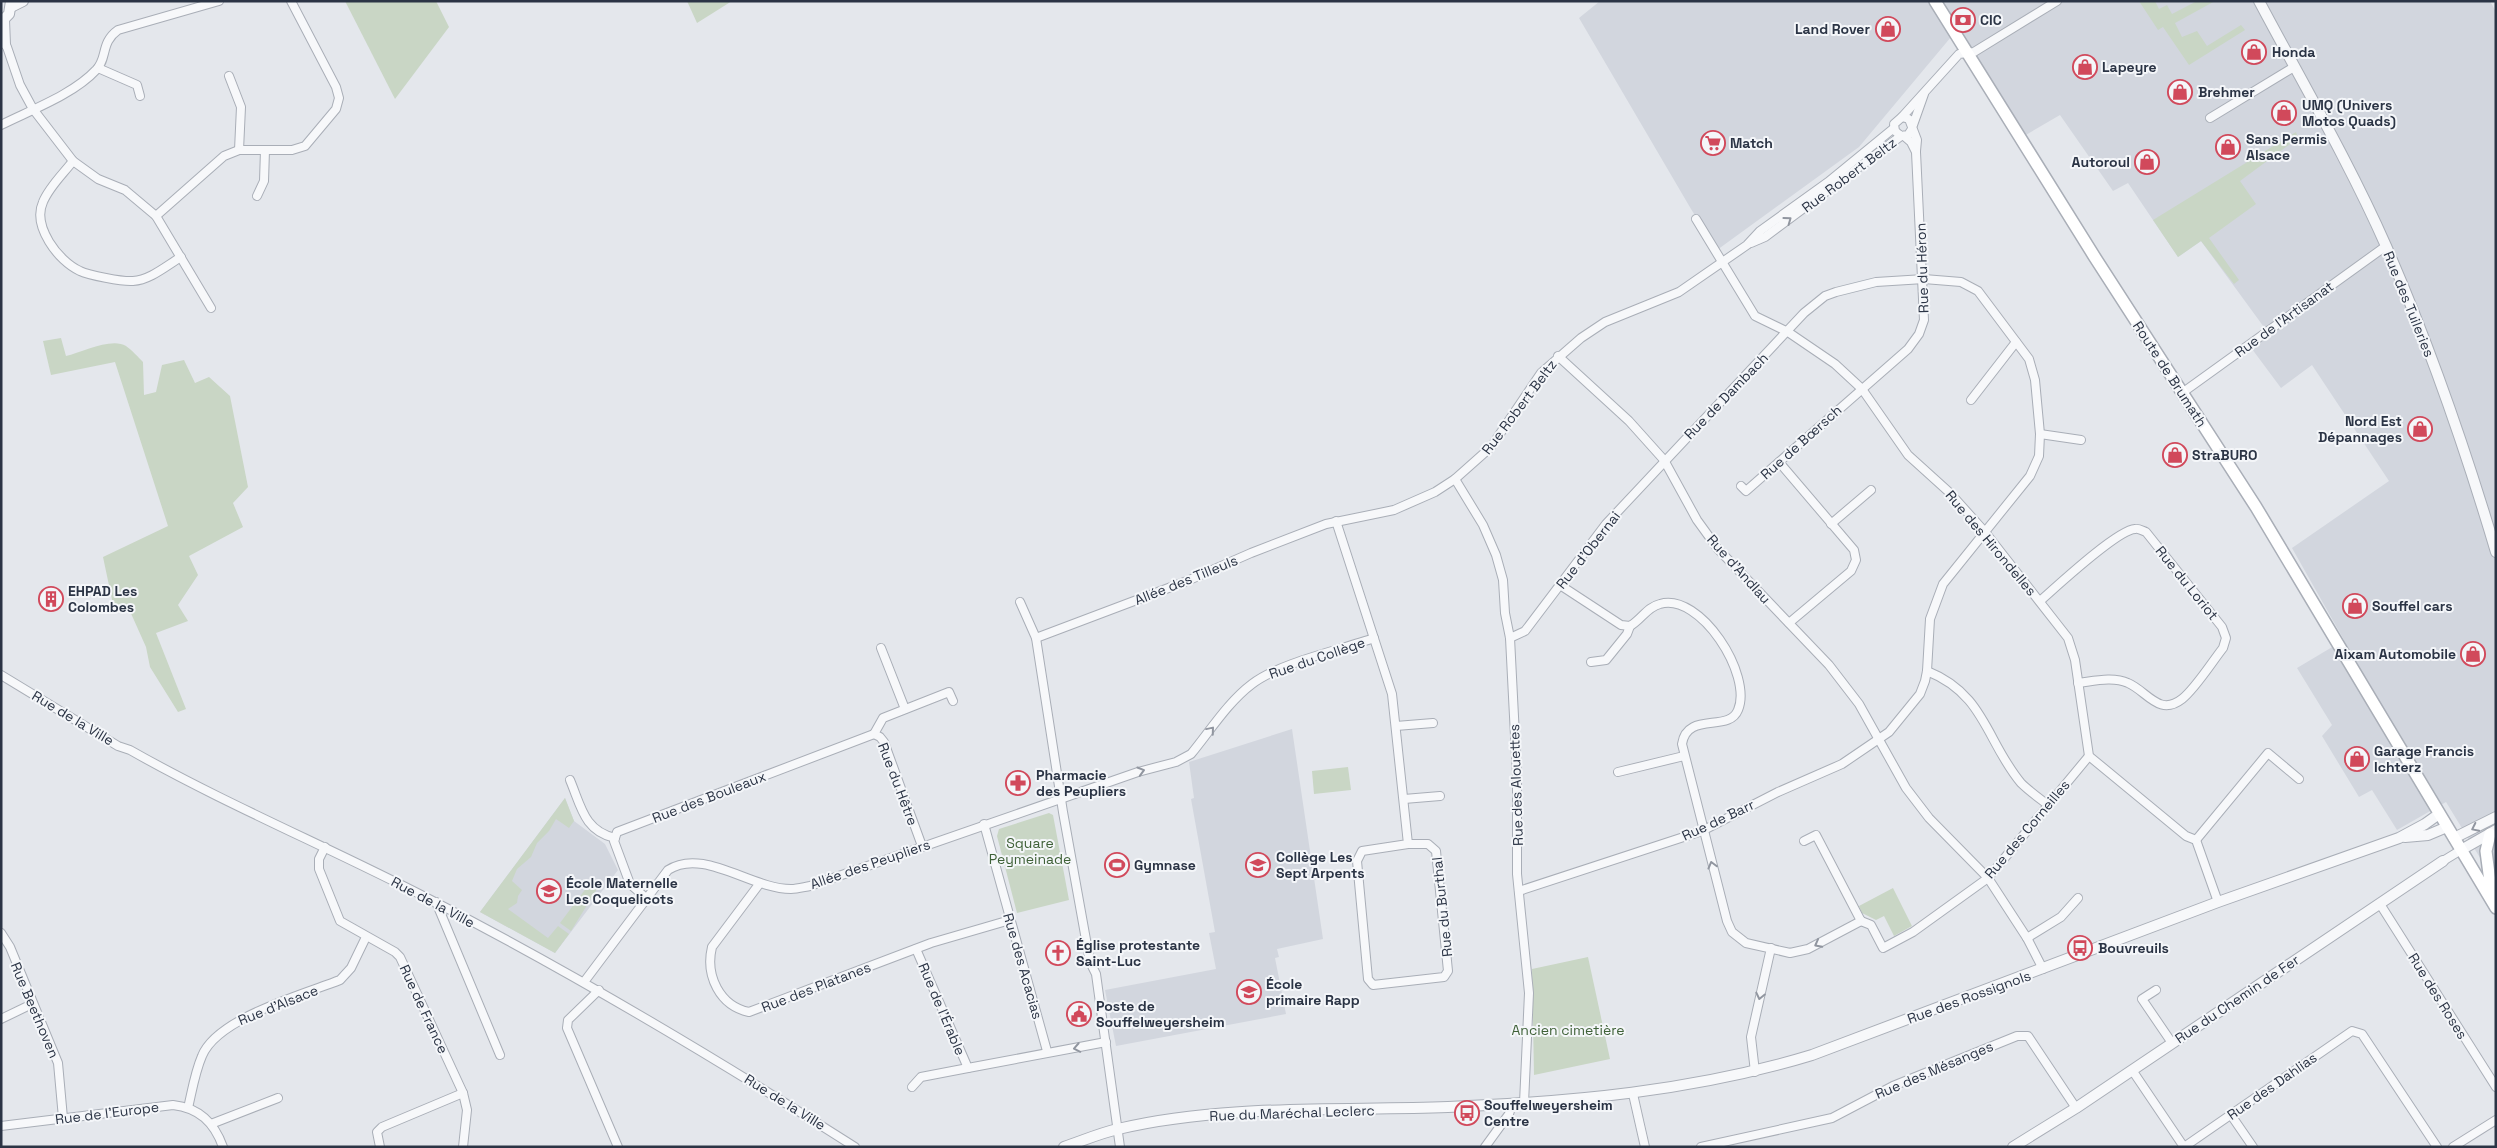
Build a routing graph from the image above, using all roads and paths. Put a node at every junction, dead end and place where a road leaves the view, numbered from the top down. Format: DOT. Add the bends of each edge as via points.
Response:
graph roads {
  1 [pos="23,1"];
  2 [pos="219,1"];
  3 [pos="291,1"];
  4 [pos="1935,1"];
  5 [pos="2057,1"];
  6 [pos="2259,1"];
  7 [pos="11,4"];
  8 [pos="3,21"];
  9 [pos="1,39"];
  10 [pos="6,47"];
  11 [pos="1967,53"];
  12 [pos="2294,67"];
  13 [pos="98,68"];
  14 [pos="229,76"];
  15 [pos="1924,94"];
  16 [pos="140,96"];
  17 [pos="33,110"];
  18 [pos="1902,117"];
  19 [pos="2210,118"];
  20 [pos="1,125"];
  21 [pos="1913,127"];
  22 [pos="1894,128"];
  23 [pos="1902,136"];
  24 [pos="239,150"];
  25 [pos="265,150"];
  26 [pos="1916,152"];
  27 [pos="73,161"];
  28 [pos="258,196"];
  29 [pos="156,216"];
  30 [pos="1696,219"];
  31 [pos="1747,245"];
  32 [pos="2386,246"];
  33 [pos="180,258"];
  34 [pos="1722,263"];
  35 [pos="1924,279"];
  36 [pos="211,308"];
  37 [pos="1788,332"];
  38 [pos="2016,342"];
  39 [pos="1558,356"];
  40 [pos="1862,389"];
  41 [pos="2182,393"];
  42 [pos="1971,400"];
  43 [pos="2040,434"];
  44 [pos="2080,440"];
  45 [pos="1664,460"];
  46 [pos="1779,462"];
  47 [pos="1456,479"];
  48 [pos="1740,486"];
  49 [pos="1871,490"];
  50 [pos="1336,521"];
  51 [pos="1831,524"];
  52 [pos="1985,532"];
  53 [pos="2496,552"];
  54 [pos="1560,585"];
  55 [pos="2040,601"];
  56 [pos="1020,602"];
  57 [pos="1789,623"];
  58 [pos="1630,626"];
  59 [pos="1036,638"];
  60 [pos="1374,638"];
  61 [pos="1510,638"];
  62 [pos="881,648"];
  63 [pos="1591,662"];
  64 [pos="1928,671"];
  65 [pos="1,675"];
  66 [pos="2078,683"];
  67 [pos="953,701"];
  68 [pos="905,709"];
  69 [pos="1433,723"];
  70 [pos="1396,726"];
  71 [pos="875,731"];
  72 [pos="1880,739"];
  73 [pos="1684,756"];
  74 [pos="2089,756"];
  75 [pos="1618,772"];
  76 [pos="2299,779"];
  77 [pos="570,780"];
  78 [pos="1440,796"];
  79 [pos="1061,798"];
  80 [pos="1404,799"];
  81 [pos="2048,805"];
  82 [pos="2439,814"];
  83 [pos="2496,817"];
  84 [pos="984,824"];
  85 [pos="2447,828"];
  86 [pos="1702,831"];
  87 [pos="2493,832"];
  88 [pos="615,838"];
  89 [pos="2400,838"];
  90 [pos="2454,838"];
  91 [pos="2196,840"];
  92 [pos="1804,841"];
  93 [pos="1408,844"];
  94 [pos="922,846"];
  95 [pos="325,847"];
  96 [pos="2461,850"];
  97 [pos="2443,861"];
  98 [pos="1988,878"];
  99 [pos="760,883"];
  100 [pos="1519,891"];
  101 [pos="646,898"];
  102 [pos="2078,898"];
  103 [pos="436,902"];
  104 [pos="2218,902"];
  105 [pos="2380,904"];
  106 [pos="2494,906"];
  107 [pos="1010,920"];
  108 [pos="1861,921"];
  109 [pos="1,933"];
  110 [pos="366,937"];
  111 [pos="2027,938"];
  112 [pos="1771,948"];
  113 [pos="916,949"];
  114 [pos="2043,969"];
  115 [pos="584,982"];
  116 [pos="599,990"];
  117 [pos="2156,990"];
  118 [pos="32,1004"];
  119 [pos="1,1019"];
  120 [pos="1106,1042"];
  121 [pos="2172,1043"];
  122 [pos="1047,1051"];
  123 [pos="500,1055"];
  124 [pos="968,1068"];
  125 [pos="2132,1070"];
  126 [pos="1755,1072"];
  127 [pos="912,1087"];
  128 [pos="2496,1087"];
  129 [pos="463,1092"];
  130 [pos="1633,1094"];
  131 [pos="278,1098"];
  132 [pos="1524,1103"];
  133 [pos="1512,1104"];
  134 [pos="188,1108"];
  135 [pos="2076,1108"];
  136 [pos="2231,1114"];
  137 [pos="64,1118"];
  138 [pos="2496,1120"];
  139 [pos="211,1124"];
  140 [pos="1,1126"];
  141 [pos="1118,1129"];
  142 [pos="223,1147"];
  143 [pos="380,1147"];
  144 [pos="463,1147"];
  145 [pos="618,1147"];
  146 [pos="856,1147"];
  147 [pos="1064,1147"];
  148 [pos="1120,1147"];
  149 [pos="1485,1147"];
  150 [pos="1645,1147"];
  151 [pos="1701,1147"];
  152 [pos="2013,1147"];
  153 [pos="2184,1147"];
  154 [pos="2253,1147"];
  155 [pos="2438,1147"];
  156 [pos="2453,1147"];
  1 -- 7 [label="street"];
  2 -- 13 [label="street" via="118,30 109,37"];
  3 -- 25 [label="street" via="339,98 336,109 305,146 292,150"];
  4 -- 11 [label="main road, Route de Brumath"];
  5 -- 11 [label="street, Rue Robert Beltz" via="1974,52"];
  6 -- 12 [label="street, Rue des Tuileries"];
  7 -- 8 [label="street"];
  8 -- 10 [label="street"];
  9 -- 10 [label="street"];
  10 -- 17 [label="street"];
  11 -- 15 [label="street, Rue Robert Beltz" via="1954,58"];
  11 -- 41 [label="main road, Route de Brumath"];
  12 -- 19 [label="street"];
  12 -- 32 [label="street, Rue des Tuileries"];
  13 -- 16 [label="street" via="137,85"];
  13 -- 17 [label="street" via="83,83"];
  14 -- 24 [label="street" via="241,107"];
  15 -- 18 [label="street, Rue Robert Beltz"];
  15 -- 21 [label="street, Rue Robert Beltz"];
  17 -- 20 [label="street"];
  17 -- 27 [label="street"];
  18 -- 21 [label="street" via="1909,119"];
  18 -- 22 [label="street, Rue Robert Beltz"];
  21 -- 23 [label="street, Rue Robert Beltz"];
  21 -- 26 [label="street, Rue du Héron" via="1918,144"];
  22 -- 23 [label="street, Rue Robert Beltz"];
  22 -- 31 [label="street, Rue Robert Beltz" via="1760,231"];
  23 -- 26 [label="street" via="1911,142"];
  31 -- 23 [label="street, Rue Robert Beltz, one-way" via="1765,237"];
  24 -- 25 [label="street"];
  24 -- 29 [label="street" via="224,156"];
  25 -- 28 [label="street" via="264,181"];
  26 -- 35 [label="street, Rue du Héron"];
  27 -- 29 [label="street" via="98,179 125,190"];
  27 -- 33 [label="street" via="43,202 40,216 48,240 63,258 80,272 131,282 146,278"];
  29 -- 33 [label="street"];
  30 -- 34 [label="street, Rue des Hirondelles"];
  31 -- 34 [label="street, Rue Robert Beltz"];
  32 -- 41 [label="street, Rue de l'Artisanat"];
  32 -- 53 [label="street, Rue des Tuileries" via="2461,437"];
  33 -- 36 [label="street"];
  34 -- 37 [label="street, Rue des Hirondelles" via="1755,316"];
  34 -- 39 [label="street, Rue Robert Beltz" via="1679,292 1605,322"];
  35 -- 37 [label="street, Rue de Dambach" via="1876,282 1825,296"];
  35 -- 38 [label="street, Rue de Dambach" via="1961,282 1978,292"];
  35 -- 40 [label="street, Rue du Héron" via="1924,320 1919,334 1908,349"];
  37 -- 40 [label="street, Rue des Hirondelles" via="1835,364"];
  37 -- 45 [label="street, Rue de Dambach"];
  38 -- 42 [label="street"];
  38 -- 43 [label="street, Rue de Dambach" via="2029,359 2035,380"];
  39 -- 45 [label="street, Rue d'Andlau" via="1629,420"];
  39 -- 47 [label="street, Rue Robert Beltz" via="1529,390 1491,448"];
  40 -- 46 [label="street, Rue de Bœrsch"];
  40 -- 52 [label="street, Rue des Hirondelles" via="1908,455 1950,493"];
  41 -- 82 [label="main road, Route de Brumath" via="2265,522"];
  43 -- 44 [label="street"];
  43 -- 52 [label="street, Rue de Barr" via="2039,456 2030,476"];
  45 -- 54 [label="street, Rue d'Obernai" via="1606,524"];
  45 -- 57 [label="street, Rue d'Andlau" via="1697,520 1718,549"];
  46 -- 48 [label="street, Rue de Bœrsch" via="1746,491"];
  46 -- 51 [label="street"];
  47 -- 50 [label="street, Rue Robert Beltz" via="1411,504"];
  47 -- 61 [label="street, Rue des Alouettes" via="1496,555 1503,580"];
  49 -- 51 [label="street"];
  50 -- 59 [label="street, Allée des Tilleuls"];
  50 -- 60 [label="street"];
  51 -- 57 [label="street" via="1854,550 1856,560 1851,571"];
  52 -- 55 [label="street, Rue des Hirondelles"];
  52 -- 64 [label="street, Rue de Barr" via="1943,584 1930,619"];
  54 -- 58 [label="street" via="1621,625"];
  54 -- 61 [label="street, Rue d'Obernai" via="1525,631"];
  55 -- 66 [label="street, Rue des Hirondelles" via="2068,638 2076,660"];
  55 -- 66 [label="street, Rue du Loriot" via="2107,545 2135,528 2146,532 2222,627 2226,638 2223,648 2182,699 2171,705 2155,704 2129,683 2112,679"];
  56 -- 59 [label="street"];
  57 -- 72 [label="street, Rue d'Andlau" via="1829,665 1859,704"];
  58 -- 63 [label="street" via="1606,660"];
  58 -- 73 [label="street" via="1647,610 1661,603 1674,604 1694,613 1720,636 1730,653 1738,678 1741,702 1738,712 1731,718 1690,728 1683,734"];
  59 -- 79 [label="street"];
  60 -- 70 [label="street" via="1392,694"];
  79 -- 60 [label="street, Rue du Collège, one-way" via="1183,759 1191,754 1245,690 1259,679"];
  61 -- 100 [label="street, Rue des Alouettes"];
  62 -- 68 [label="street"];
  64 -- 72 [label="street, Rue de Barr" via="1920,694 1897,725"];
  64 -- 81 [label="street" via="1963,692 1976,707 2022,783"];
  65 -- 95 [label="street, Rue de la Ville" via="118,746"];
  66 -- 74 [label="street, Rue des Hirondelles"];
  67 -- 68 [label="street" via="949,692"];
  68 -- 71 [label="street" via="883,718"];
  69 -- 70 [label="street"];
  70 -- 80 [label="street"];
  71 -- 88 [label="street, Rue des Bouleaux" via="617,832"];
  71 -- 94 [label="street, Rue du Hêtre" via="884,742"];
  72 -- 86 [label="street, Rue de Barr" via="1842,764"];
  72 -- 98 [label="street, Rue d'Andlau" via="1906,788 1929,818"];
  73 -- 75 [label="street"];
  73 -- 86 [label="street"];
  74 -- 81 [label="street, Rue des Corneilles"];
  74 -- 91 [label="street" via="2186,836"];
  76 -- 91 [label="street" via="2268,753"];
  77 -- 88 [label="street" via="587,823"];
  78 -- 80 [label="street"];
  79 -- 84 [label="street, Allée des Peupliers"];
  79 -- 120 [label="street"];
  80 -- 93 [label="street"];
  81 -- 98 [label="street, Rue des Corneilles"];
  82 -- 85 [label="main road, Route de Brumath"];
  82 -- 89 [label="street, Rue des Rossignols"];
  83 -- 90 [label="street, one-way"];
  84 -- 94 [label="street, Allée des Peupliers"];
  84 -- 107 [label="street, Rue des Acacias"];
  85 -- 89 [label="street, Rue des Rossignols" via="2428,836"];
  85 -- 90 [label="main road, Route de Brumath"];
  86 -- 100 [label="street, Rue de Barr"];
  112 -- 86 [label="street, one-way" via="1746,943 1732,932"];
  87 -- 96 [label="street"];
  87 -- 106 [label="main road, Route de Brumath" via="2486,851"];
  88 -- 101 [label="street" via="630,884"];
  89 -- 104 [label="street, Rue des Rossignols"];
  90 -- 96 [label="main road, Route de Brumath"];
  91 -- 104 [label="street"];
  92 -- 108 [label="street" via="1816,835"];
  93 -- 93 [label="street, Rue du Burthal" via="1428,844 1436,851 1448,971 1444,978 1374,985 1368,979 1357,861 1362,851"];
  94 -- 99 [label="street, Allée des Peupliers" via="810,886 791,889"];
  95 -- 103 [label="street, Rue de la Ville"];
  95 -- 110 [label="street, Rue de France" via="319,859 319,869 337,916 342,924"];
  96 -- 97 [label="street, Rue du Chemin de Fer"];
  96 -- 106 [label="main road, Route de Brumath"];
  97 -- 105 [label="street, Rue du Chemin de Fer"];
  98 -- 108 [label="street, Rue des Corneilles" via="1913,932 1883,948 1871,925"];
  98 -- 111 [label="street, Rue d'Andlau"];
  99 -- 101 [label="street, Allée des Peupliers" via="701,863 686,862 668,870"];
  99 -- 113 [label="street, Rue des Platanes" via="712,947 710,957 710,967 720,994 737,1009 750,1012"];
  100 -- 132 [label="street, Rue des Alouettes" via="1529,993"];
  101 -- 115 [label="street, Allée des Peupliers"];
  102 -- 111 [label="street" via="2061,917"];
  103 -- 115 [label="street, Rue de la Ville"];
  103 -- 123 [label="street"];
  104 -- 114 [label="street, Rue des Rossignols"];
  105 -- 121 [label="street, Rue du Chemin de Fer"];
  105 -- 128 [label="street, Rue des Roses"];
  107 -- 113 [label="street, Rue des Platanes"];
  107 -- 122 [label="street, Rue des Acacias"];
  108 -- 112 [label="street, one-way" via="1808,949 1790,953"];
  109 -- 118 [label="street, Rue Beethoven" via="10,947"];
  110 -- 129 [label="street, Rue de France" via="400,957"];
  110 -- 134 [label="street, Rue d'Alsace" via="351,968 340,980 234,1022 209,1045 202,1055"];
  111 -- 114 [label="street, Rue d'Andlau"];
  112 -- 126 [label="street, one-way" via="1751,1037"];
  113 -- 124 [label="street, Rue de l'Érable"];
  114 -- 126 [label="street, Rue des Rossignols" via="1812,1055"];
  115 -- 116 [label="street, Rue de la Ville"];
  116 -- 145 [label="street" via="568,1020 566,1028"];
  116 -- 146 [label="street, Rue de la Ville"];
  117 -- 121 [label="street" via="2142,999"];
  118 -- 119 [label="street"];
  118 -- 137 [label="street, Rue Beethoven" via="58,1063"];
  120 -- 122 [label="street, one-way"];
  120 -- 141 [label="street"];
  121 -- 125 [label="street, Rue du Chemin de Fer"];
  122 -- 124 [label="street, Rue de l'Érable" via="1038,1056"];
  124 -- 127 [label="street, Rue de l'Érable" via="921,1077"];
  125 -- 135 [label="street, Rue du Chemin de Fer"];
  125 -- 153 [label="street, Rue des Dahlias"];
  126 -- 130 [label="street, Rue des Rossignols"];
  129 -- 143 [label="street" via="382,1127 377,1132"];
  129 -- 144 [label="street, Rue de France" via="467,1110"];
  130 -- 132 [label="street, Rue des Rossignols"];
  130 -- 150 [label="street"];
  131 -- 139 [label="street"];
  132 -- 133 [label="street, Rue du Maréchal Leclerc"];
  133 -- 141 [label="street, Rue du Maréchal Leclerc" via="1234,1113"];
  133 -- 149 [label="street" via="1509,1114"];
  134 -- 137 [label="street, Rue de l'Europe" via="153,1106"];
  134 -- 139 [label="street, Rue de l'Europe"];
  135 -- 151 [label="street, Rue des Mésanges" via="2028,1036 2017,1036 1893,1086 1832,1118"];
  135 -- 152 [label="street, Rue du Chemin de Fer"];
  136 -- 153 [label="street, Rue des Dahlias"];
  136 -- 154 [label="street"];
  136 -- 155 [label="street, Rue des Dahlias" via="2352,1031 2362,1034"];
  137 -- 140 [label="street, Rue de l'Europe"];
  138 -- 156 [label="street"];
  139 -- 142 [label="street, Rue de l'Europe"];
  141 -- 147 [label="street, Rue du Maréchal Leclerc"];
  141 -- 148 [label="street"];
}
